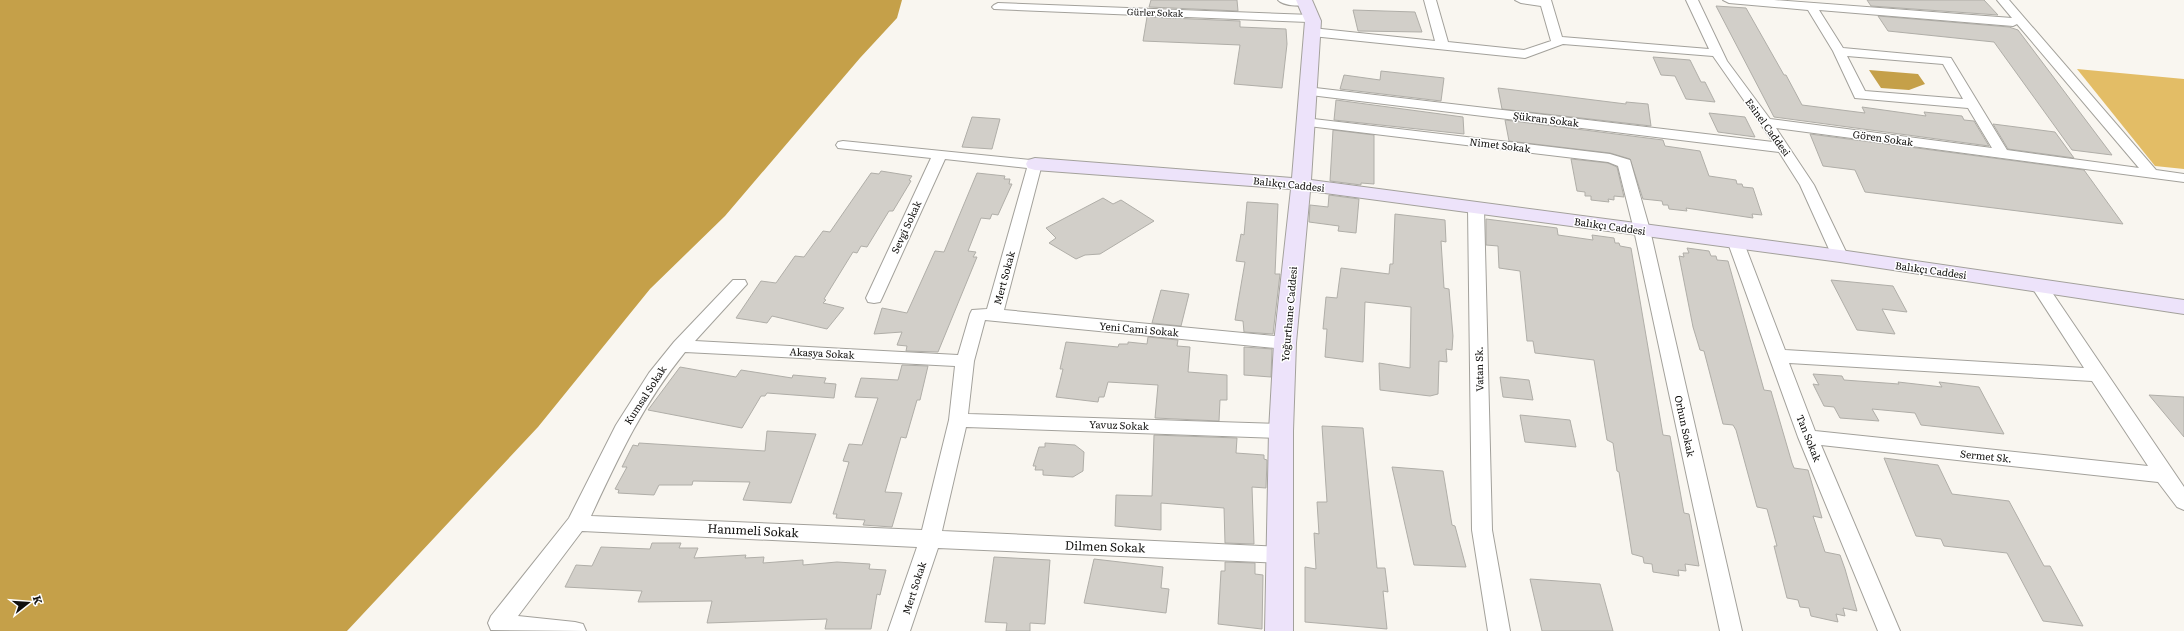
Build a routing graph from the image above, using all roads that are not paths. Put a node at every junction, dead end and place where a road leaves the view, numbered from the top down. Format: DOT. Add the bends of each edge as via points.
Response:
graph roads {
  1 [pos="1284,0"];
  2 [pos="1430,0"];
  3 [pos="1521,0"];
  4 [pos="1692,0"];
  5 [pos="1729,0"];
  6 [pos="1854,0"];
  7 [pos="2004,0"];
  8 [pos="1305,1"];
  9 [pos="1545,2"];
  10 [pos="998,7"];
  11 [pos="1860,10"];
  12 [pos="1813,11"];
  13 [pos="2013,22"];
  14 [pos="1312,24"];
  15 [pos="1557,40"];
  16 [pos="1443,46"];
  17 [pos="1839,51"];
  18 [pos="1717,53"];
  19 [pos="1307,91"];
  20 [pos="1974,104"];
  21 [pos="1305,122"];
  22 [pos="1764,122"];
  23 [pos="844,145"];
  24 [pos="1784,148"];
  25 [pos="2002,154"];
  26 [pos="939,156"];
  27 [pos="1035,164"];
  28 [pos="2152,174"];
  29 [pos="2184,178"];
  30 [pos="1301,184"];
  31 [pos="1476,208"];
  32 [pos="1642,230"];
  33 [pos="1736,243"];
  34 [pos="1840,256"];
  35 [pos="739,284"];
  36 [pos="2039,286"];
  37 [pos="874,298"];
  38 [pos="2184,307"];
  39 [pos="994,315"];
  40 [pos="1285,342"];
  41 [pos="680,346"];
  42 [pos="1778,356"];
  43 [pos="965,361"];
  44 [pos="2097,374"];
  45 [pos="958,420"];
  46 [pos="1281,431"];
  47 [pos="1808,437"];
  48 [pos="2164,475"];
  49 [pos="2184,502"];
  50 [pos="577,523"];
  51 [pos="930,540"];
  52 [pos="1281,555"];
  53 [pos="1730,626"];
  54 [pos="575,631"];
  55 [pos="899,631"];
  56 [pos="1279,631"];
  57 [pos="1499,631"];
  58 [pos="1889,631"];
  1 -- 8 [label="street"];
  2 -- 16 [label="street"];
  3 -- 9 [label="street"];
  4 -- 18 [label="street, Esinel Caddesi"];
  5 -- 11 [label="street"];
  6 -- 11 [label="street"];
  7 -- 28 [label="street"];
  8 -- 14 [label="main road, Yoğurthane Caddesi"];
  9 -- 15 [label="street"];
  10 -- 14 [label="street, Gürler Sokak"];
  11 -- 13 [label="street"];
  12 -- 17 [label="street"];
  14 -- 16 [label="street, Gürler Sokak"];
  14 -- 19 [label="main road, Yoğurthane Caddesi"];
  15 -- 16 [label="street, Gürler Sokak" via="1558,43 1525,54"];
  15 -- 18 [label="street"];
  17 -- 20 [label="street" via="1947,61"];
  17 -- 20 [label="street" via="1860,95"];
  18 -- 22 [label="street, Esinel Caddesi"];
  19 -- 21 [label="main road, Yoğurthane Caddesi"];
  19 -- 24 [label="street, Şükran Sokak"];
  20 -- 25 [label="street"];
  21 -- 30 [label="main road, Yoğurthane Caddesi"];
  21 -- 32 [label="street, Nimet Sokak" via="1610,158 1625,163"];
  22 -- 24 [label="street, Esinel Caddesi"];
  22 -- 25 [label="street, Gören Sokak"];
  23 -- 26 [label="street"];
  24 -- 34 [label="street, Esinel Caddesi" via="1807,185"];
  25 -- 28 [label="street, Gören Sokak"];
  26 -- 27 [label="street"];
  26 -- 37 [label="street, Sevgi Sokak"];
  27 -- 30 [label="main road, Balıkçı Caddesi"];
  27 -- 39 [label="street, Mert Sokak"];
  28 -- 29 [label="street, Gören Sokak"];
  30 -- 31 [label="main road, Balıkçı Caddesi"];
  30 -- 40 [label="main road, Yoğurthane Caddesi"];
  31 -- 32 [label="main road, Balıkçı Caddesi"];
  31 -- 57 [label="street, Vatan Sk." via="1482,530"];
  32 -- 33 [label="main road, Balıkçı Caddesi"];
  32 -- 53 [label="street, Orhun Sokak"];
  33 -- 34 [label="main road, Balıkçı Caddesi"];
  33 -- 42 [label="street, Tan Sokak"];
  34 -- 36 [label="main road, Balıkçı Caddesi"];
  35 -- 41 [label="street, Kumsal Sokak"];
  36 -- 38 [label="main road, Balıkçı Caddesi"];
  36 -- 44 [label="street"];
  39 -- 40 [label="street, Yeni Cami Sokak"];
  39 -- 43 [label="street, Mert Sokak" via="978,314"];
  40 -- 46 [label="main road, Yoğurthane Caddesi"];
  41 -- 43 [label="street, Akasya Sokak"];
  41 -- 50 [label="street, Kumsal Sokak" via="655,377 625,425"];
  42 -- 44 [label="street"];
  42 -- 47 [label="street, Tan Sokak"];
  43 -- 45 [label="street, Mert Sokak"];
  44 -- 48 [label="street"];
  45 -- 46 [label="street, Yavuz Sokak"];
  45 -- 51 [label="street, Mert Sokak"];
  46 -- 52 [label="main road, Yoğurthane Caddesi"];
  47 -- 48 [label="street, Sermet Sk."];
  47 -- 58 [label="street, Tan Sokak"];
  48 -- 49 [label="street"];
  50 -- 51 [label="street, Hanımeli Sokak"];
  50 -- 54 [label="street, Kumsal Sokak" via="499,623"];
  51 -- 52 [label="street, Dilmen Sokak"];
  51 -- 55 [label="street, Mert Sokak"];
  52 -- 56 [label="main road, Yoğurthane Caddesi"];
}
